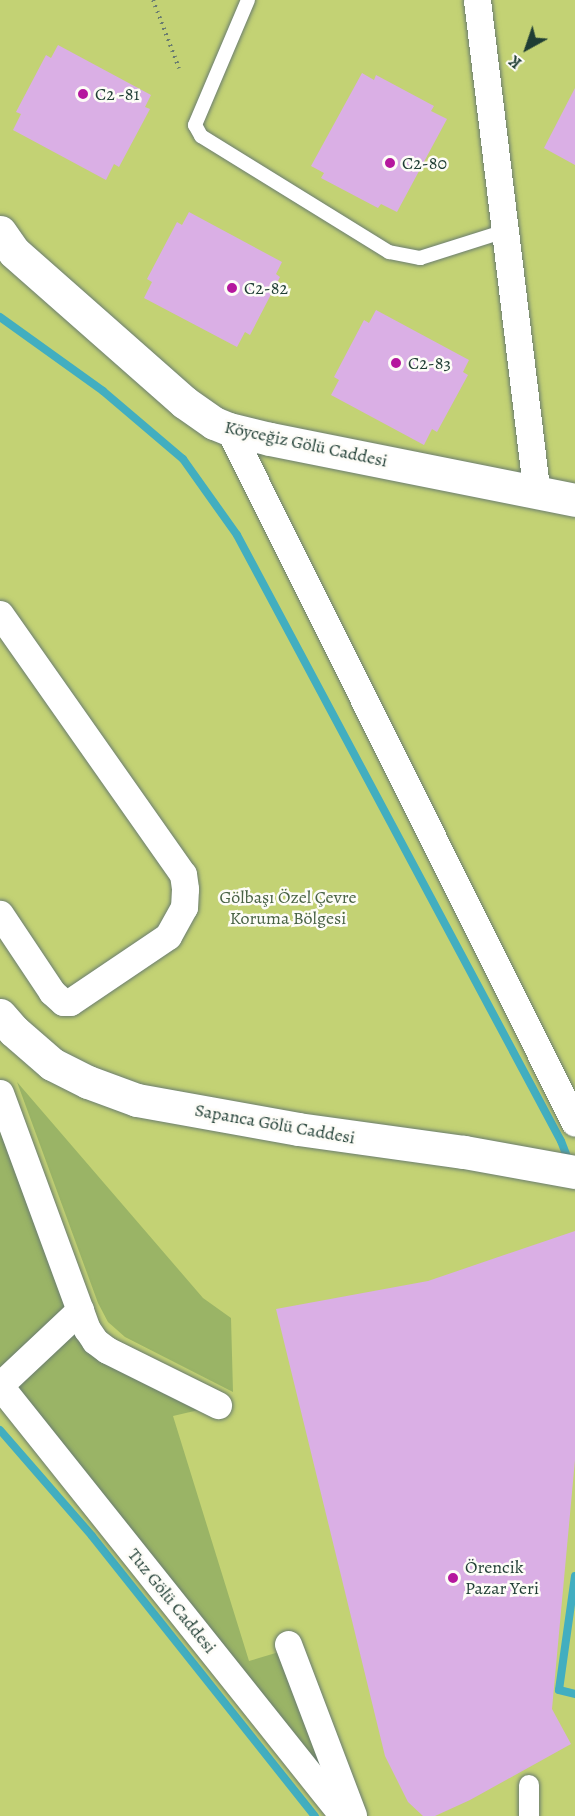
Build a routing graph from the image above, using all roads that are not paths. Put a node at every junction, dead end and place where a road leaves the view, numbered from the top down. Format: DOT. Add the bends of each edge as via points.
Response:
graph roads {
  1 [pos="248,0"];
  2 [pos="477,0"];
  3 [pos="505,231"];
  4 [pos="0,232"];
  5 [pos="229,429"];
  6 [pos="536,491"];
  7 [pos="575,500"];
  8 [pos="0,614"];
  9 [pos="0,914"];
  10 [pos="0,1015"];
  11 [pos="0,1093"];
  12 [pos="575,1123"];
  13 [pos="568,1171"];
  14 [pos="80,1310"];
  15 [pos="0,1386"];
  16 [pos="218,1405"];
  17 [pos="288,1644"];
  18 [pos="529,1785"];
  19 [pos="343,1816"];
  20 [pos="353,1816"];
  21 [pos="529,1816"];
  1 -- 3 [label="lane" via="195,126 201,136 389,252 420,258"];
  2 -- 3 [label="street"];
  3 -- 6 [label="street"];
  4 -- 5 [label="street, Köyceğiz Gölü Caddesi" via="14,252 184,402"];
  5 -- 6 [label="street, Köyceğiz Gölü Caddesi"];
  5 -- 12 [label="street"];
  6 -- 7 [label="street, Köyceğiz Gölü Caddesi"];
  8 -- 9 [label="street" via="183,874 185,889 184,906 168,936 70,1002 63,1002 52,992"];
  10 -- 13 [label="street, Sapanca Gölü Caddesi" via="52,1064 137,1100"];
  11 -- 14 [label="street"];
  14 -- 15 [label="street"];
  14 -- 16 [label="street" via="95,1341 107,1350"];
  15 -- 19 [label="street, Tuz Gölü Caddesi"];
  17 -- 20 [label="street"];
  18 -- 21 [label="street"];
}
